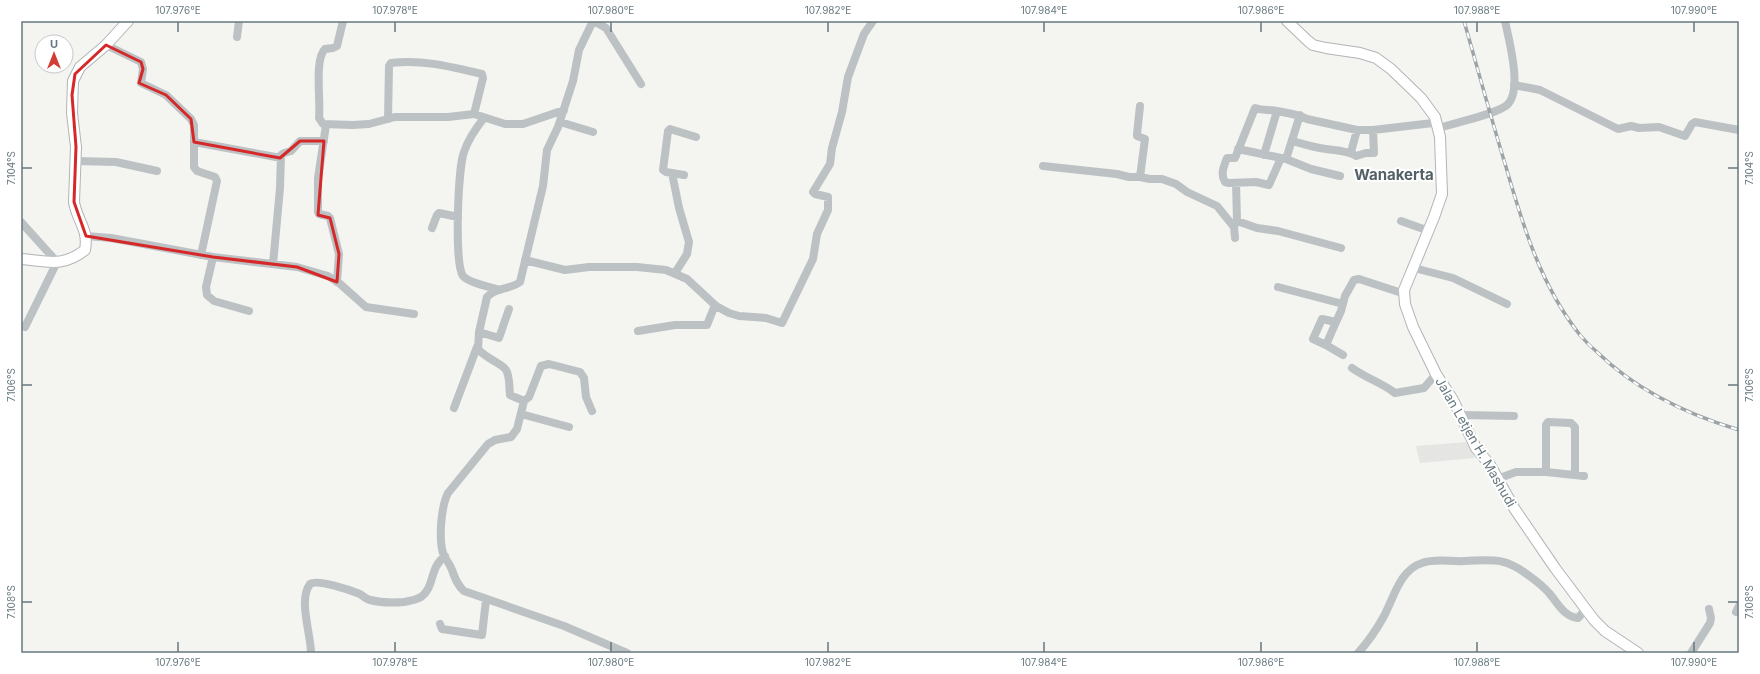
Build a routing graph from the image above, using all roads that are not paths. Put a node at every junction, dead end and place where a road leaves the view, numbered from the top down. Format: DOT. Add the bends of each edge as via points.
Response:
graph roads {
  1 [pos="128,21"];
  2 [pos="239,21"];
  3 [pos="343,21"];
  4 [pos="594,21"];
  5 [pos="873,21"];
  6 [pos="1287,21"];
  7 [pos="1505,21"];
  8 [pos="237,38"];
  9 [pos="106,45"];
  10 [pos="641,84"];
  11 [pos="1514,85"];
  12 [pos="1140,106"];
  13 [pos="564,110"];
  14 [pos="1277,111"];
  15 [pos="474,114"];
  16 [pos="1300,115"];
  17 [pos="484,118"];
  18 [pos="388,119"];
  19 [pos="560,122"];
  20 [pos="326,125"];
  21 [pos="1439,128"];
  22 [pos="1357,130"];
  23 [pos="1373,130"];
  24 [pos="1739,130"];
  25 [pos="593,132"];
  26 [pos="696,137"];
  27 [pos="1292,140"];
  28 [pos="324,141"];
  29 [pos="194,142"];
  30 [pos="1238,149"];
  31 [pos="1351,152"];
  32 [pos="1264,155"];
  33 [pos="281,158"];
  34 [pos="1283,159"];
  35 [pos="76,161"];
  36 [pos="1043,166"];
  37 [pos="158,171"];
  38 [pos="672,173"];
  39 [pos="684,174"];
  40 [pos="1340,176"];
  41 [pos="1140,177"];
  42 [pos="1236,183"];
  43 [pos="458,217"];
  44 [pos="21,222"];
  45 [pos="1402,222"];
  46 [pos="1236,224"];
  47 [pos="432,228"];
  48 [pos="1429,231"];
  49 [pos="86,236"];
  50 [pos="1234,238"];
  51 [pos="1341,248"];
  52 [pos="201,255"];
  53 [pos="213,257"];
  54 [pos="21,259"];
  55 [pos="525,260"];
  56 [pos="57,262"];
  57 [pos="273,264"];
  58 [pos="1414,268"];
  59 [pos="675,273"];
  60 [pos="336,282"];
  61 [pos="1278,287"];
  62 [pos="500,290"];
  63 [pos="1405,294"];
  64 [pos="1343,304"];
  65 [pos="1507,304"];
  66 [pos="715,305"];
  67 [pos="508,309"];
  68 [pos="249,311"];
  69 [pos="414,314"];
  70 [pos="1336,322"];
  71 [pos="25,327"];
  72 [pos="638,331"];
  73 [pos="479,332"];
  74 [pos="1326,345"];
  75 [pos="478,347"];
  76 [pos="1343,355"];
  77 [pos="1352,368"];
  78 [pos="1436,374"];
  79 [pos="524,401"];
  80 [pos="454,408"];
  81 [pos="592,411"];
  82 [pos="521,414"];
  83 [pos="1461,415"];
  84 [pos="1514,416"];
  85 [pos="569,427"];
  86 [pos="1546,472"];
  87 [pos="1575,475"];
  88 [pos="1584,476"];
  89 [pos="1497,479"];
  90 [pos="445,556"];
  91 [pos="486,600"];
  92 [pos="1586,609"];
  93 [pos="1709,609"];
  94 [pos="440,624"];
  95 [pos="311,653"];
  96 [pos="627,653"];
  97 [pos="1358,653"];
  98 [pos="1638,653"];
  99 [pos="1691,653"];
  1 -- 9 [label="main road"];
  2 -- 8 [label="street"];
  3 -- 20 [label="street" via="337,46 323,50 320,61 319,118"];
  4 -- 10 [label="street" via="606,28"];
  4 -- 13 [label="street" via="579,50"];
  5 -- 66 [label="street" via="864,34 848,77 830,164 814,192 828,197 827,213 817,234 813,259 782,323 766,318 734,315"];
  6 -- 21 [label="main road, Jalan Letjen H. Mashudi" via="1313,44 1368,55 1392,69 1421,98 1435,117"];
  7 -- 11 [label="street"];
  9 -- 29 [label="street" via="141,62 141,83 166,95 191,119 194,125"];
  9 -- 35 [label="main road" via="80,67 73,81 72,113"];
  11 -- 21 [label="street" via="1512,98 1506,106"];
  11 -- 24 [label="street" via="1535,88 1618,129 1629,126 1659,127 1685,136 1695,122"];
  12 -- 41 [label="street" via="1137,136 1145,139"];
  13 -- 17 [label="street" via="523,124 505,124"];
  13 -- 19 [label="street"];
  14 -- 16 [label="street"];
  14 -- 30 [label="street" via="1255,108"];
  14 -- 32 [label="street"];
  15 -- 17 [label="street"];
  15 -- 18 [label="street"];
  15 -- 18 [label="street" via="482,74 422,62 402,62 391,63 389,66"];
  16 -- 22 [label="street" via="1307,119"];
  16 -- 27 [label="street"];
  17 -- 43 [label="street" via="463,152"];
  18 -- 20 [label="street" via="369,124"];
  19 -- 25 [label="street"];
  19 -- 55 [label="street" via="547,150 543,186"];
  20 -- 28 [label="street"];
  21 -- 23 [label="street" via="1433,122"];
  21 -- 48 [label="main road, Jalan Letjen H. Mashudi" via="1442,194"];
  22 -- 23 [label="street"];
  22 -- 31 [label="street"];
  23 -- 31 [label="street" via="1374,153 1356,156"];
  26 -- 38 [label="street" via="668,130 663,170"];
  27 -- 31 [label="street" via="1342,153"];
  27 -- 34 [label="street"];
  28 -- 33 [label="street" via="300,141 290,152 282,154"];
  28 -- 60 [label="street" via="318,178 318,212 330,218 340,262"];
  29 -- 33 [label="street"];
  29 -- 52 [label="street" via="194,167 197,171 215,177 217,181"];
  30 -- 32 [label="street"];
  30 -- 42 [label="street" via="1235,158 1226,158 1223,170 1225,182"];
  32 -- 34 [label="street"];
  33 -- 57 [label="street"];
  34 -- 40 [label="street"];
  34 -- 42 [label="street" via="1269,185 1256,182"];
  35 -- 37 [label="street" via="116,162"];
  35 -- 49 [label="main road" via="76,211"];
  36 -- 41 [label="street"];
  38 -- 39 [label="street"];
  38 -- 59 [label="street" via="689,242 687,254"];
  41 -- 46 [label="street" via="1162,179 1176,184 1217,206"];
  42 -- 46 [label="street"];
  43 -- 47 [label="street" via="440,213"];
  43 -- 62 [label="street" via="462,274 471,281"];
  44 -- 56 [label="street"];
  45 -- 48 [label="street"];
  46 -- 50 [label="street"];
  46 -- 51 [label="street" via="1278,231"];
  48 -- 58 [label="main road, Jalan Letjen H. Mashudi"];
  49 -- 52 [label="street" via="111,238"];
  49 -- 56 [label="main road" via="85,250 69,261"];
  52 -- 53 [label="street"];
  53 -- 57 [label="street"];
  53 -- 68 [label="street" via="206,295 214,301"];
  54 -- 56 [label="main road"];
  55 -- 59 [label="street" via="565,270 637,267"];
  55 -- 62 [label="street" via="520,282"];
  56 -- 71 [label="street"];
  57 -- 60 [label="street" via="310,270 328,276"];
  58 -- 63 [label="main road, Jalan Letjen H. Mashudi"];
  58 -- 65 [label="street" via="1453,278"];
  59 -- 66 [label="street" via="693,283"];
  60 -- 69 [label="street" via="366,307"];
  61 -- 64 [label="street"];
  62 -- 73 [label="street" via="490,293 487,297"];
  63 -- 64 [label="street" via="1359,279 1354,280"];
  63 -- 78 [label="main road, Jalan Letjen H. Mashudi" via="1405,304 1413,327"];
  64 -- 70 [label="street"];
  66 -- 72 [label="street" via="707,326 675,325"];
  67 -- 73 [label="street" via="499,338"];
  70 -- 74 [label="street"];
  70 -- 74 [label="street" via="1322,319 1313,340"];
  73 -- 75 [label="street"];
  74 -- 76 [label="street"];
  75 -- 79 [label="street" via="482,354 505,368 510,395"];
  75 -- 80 [label="street"];
  77 -- 78 [label="street" via="1395,393 1424,388"];
  78 -- 83 [label="main road, Jalan Letjen H. Mashudi"];
  79 -- 81 [label="street" via="529,397 541,366 549,364 578,371 582,375 585,380 586,397"];
  79 -- 82 [label="street"];
  82 -- 85 [label="street"];
  82 -- 90 [label="street" via="514,435 488,444 448,493 441,533"];
  83 -- 84 [label="street"];
  83 -- 89 [label="main road, Jalan Letjen H. Mashudi" via="1476,448 1490,465"];
  86 -- 87 [label="street"];
  86 -- 87 [label="street" via="1546,425 1548,422 1570,423 1575,427"];
  86 -- 89 [label="street" via="1516,472"];
  87 -- 88 [label="street"];
  89 -- 92 [label="main road, Jalan Letjen H. Mashudi" via="1555,568"];
  90 -- 91 [label="street" via="460,588"];
  90 -- 95 [label="street" via="435,566 429,589 420,598 412,601 390,603 370,600 337,587 318,582 310,584 305,608"];
  91 -- 94 [label="street" via="482,635 442,629"];
  91 -- 96 [label="street" via="564,626"];
  92 -- 97 [label="street" via="1578,618 1571,617 1529,575 1504,561 1441,560 1423,563 1407,572 1374,633"];
  92 -- 98 [label="main road, Jalan Letjen H. Mashudi" via="1605,631"];
  93 -- 99 [label="street" via="1710,623"];
}
